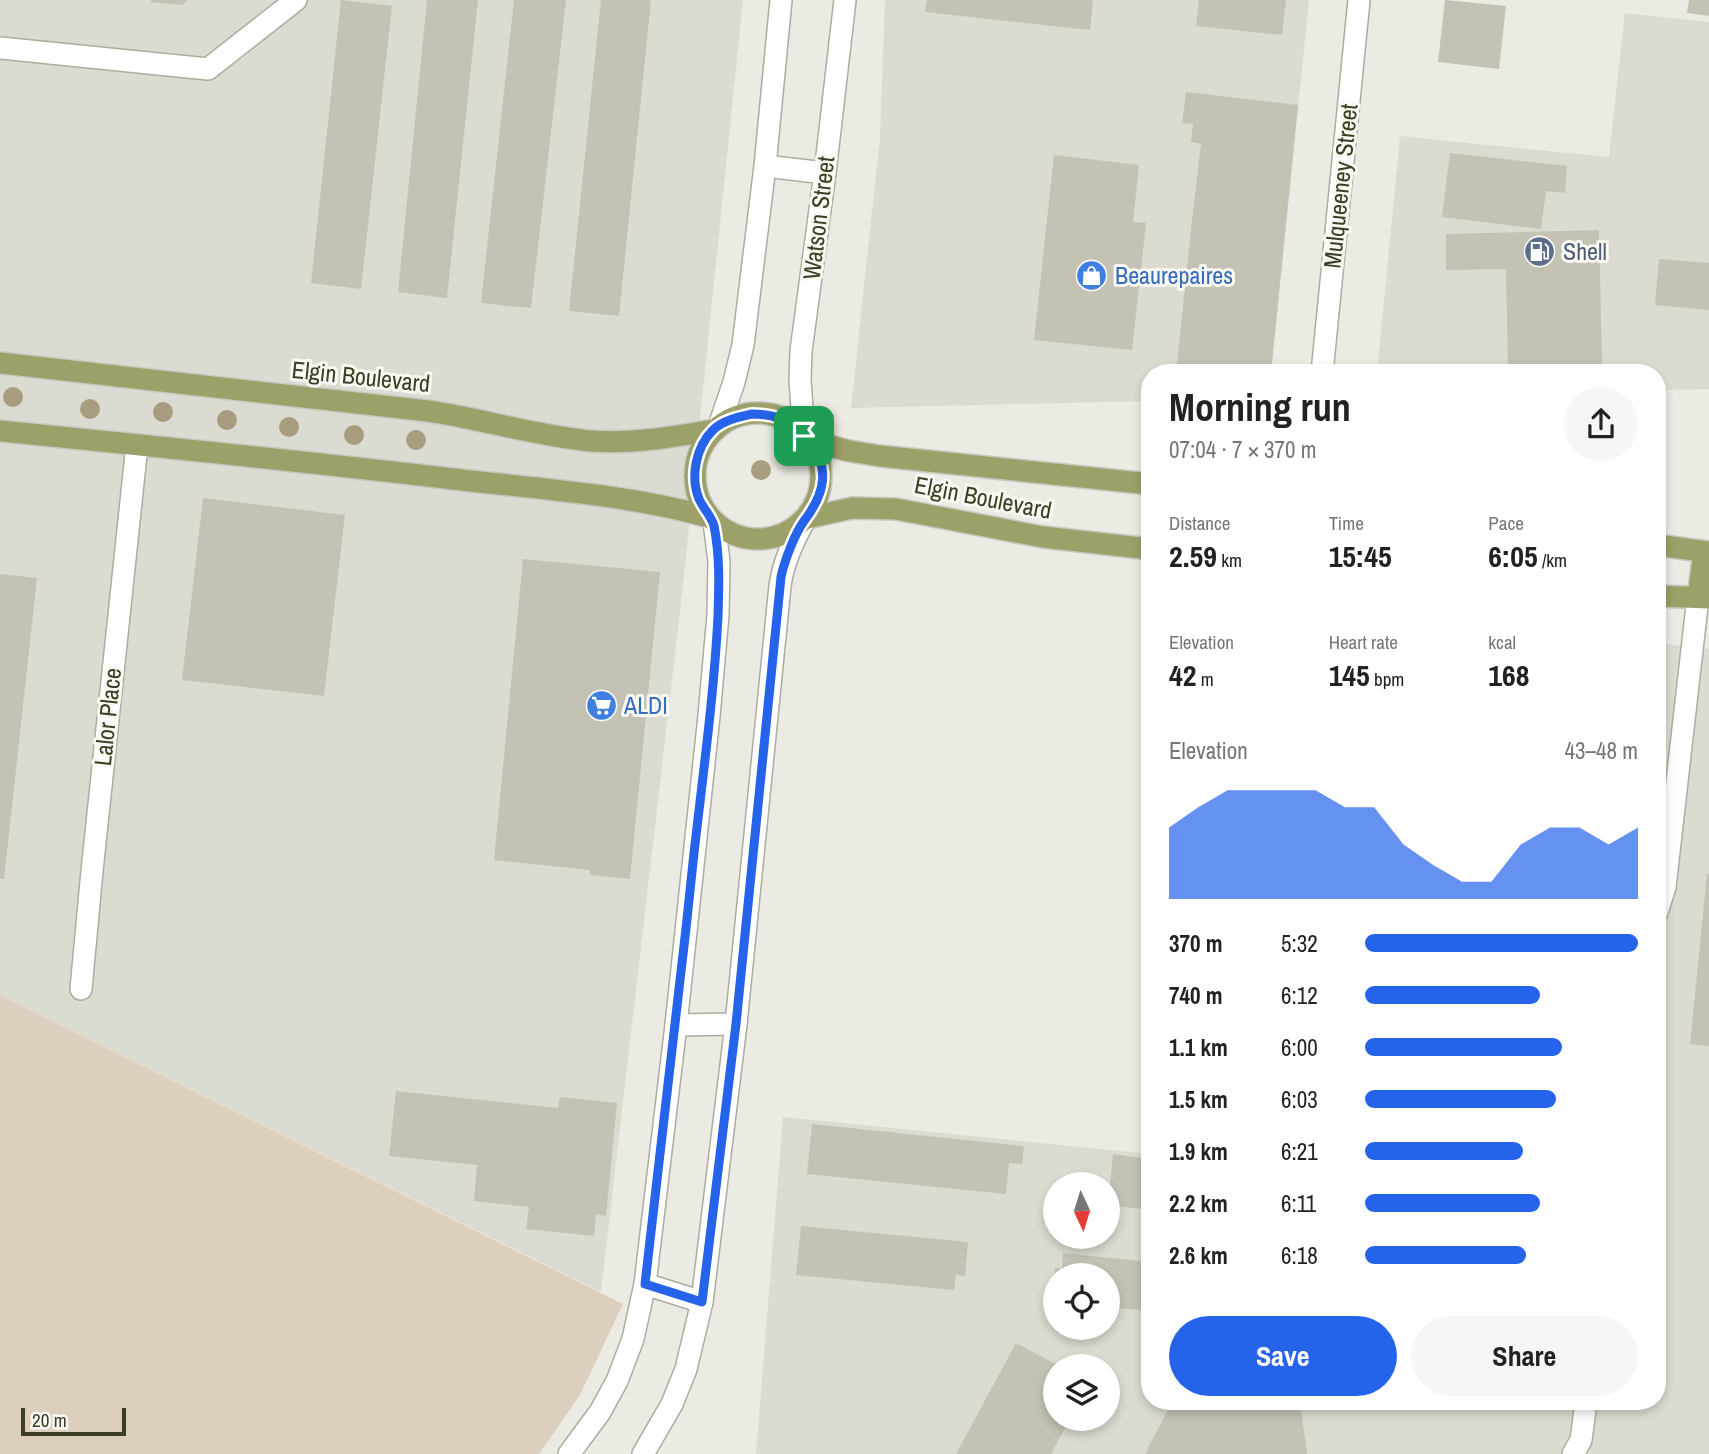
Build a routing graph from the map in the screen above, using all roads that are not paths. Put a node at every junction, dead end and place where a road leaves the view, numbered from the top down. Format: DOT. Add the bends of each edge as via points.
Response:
graph roads {
  1 [pos="296,0"];
  2 [pos="781,0"];
  3 [pos="845,0"];
  4 [pos="1359,0"];
  5 [pos="0,48"];
  6 [pos="765,166"];
  7 [pos="825,173"];
  8 [pos="0,363"];
  9 [pos="1323,364"];
  10 [pos="716,428"];
  11 [pos="0,431"];
  12 [pos="806,438"];
  13 [pos="137,445"];
  14 [pos="1141,483"];
  15 [pos="711,519"];
  16 [pos="805,520"];
  17 [pos="1666,546"];
  18 [pos="1141,548"];
  19 [pos="1706,552"];
  20 [pos="1666,596"];
  21 [pos="1704,598"];
  22 [pos="1666,873"];
  23 [pos="81,989"];
  24 [pos="736,1024"];
  25 [pos="676,1025"];
  26 [pos="645,1284"];
  27 [pos="702,1302"];
  28 [pos="1585,1410"];
  29 [pos="569,1454"];
  30 [pos="643,1454"];
  31 [pos="1573,1454"];
  1 -- 5 [label="street" via="208,69"];
  2 -- 6 [label="street"];
  3 -- 7 [label="street, Watson Street"];
  4 -- 9 [label="street, Mulqueeney Street"];
  6 -- 7 [label="street"];
  6 -- 10 [label="street" via="743,345"];
  7 -- 12 [label="street, Watson Street" via="801,351"];
  8 -- 10 [label="main road, Elgin Boulevard" via="428,411 586,440 646,440"];
  10 -- 12 [label="main road" via="752,414 773,415"];
  10 -- 15 [label="main road" via="698,456 695,478 699,498"];
  11 -- 13 [label="main road"];
  12 -- 14 [label="main road, Elgin Boulevard" via="880,456"];
  12 -- 16 [label="main road" via="818,456 823,483"];
  13 -- 15 [label="main road" via="627,499"];
  13 -- 23 [label="street, Lalor Place"];
  15 -- 16 [label="main road" via="727,531 754,538 775,537"];
  15 -- 25 [label="street" via="719,561 718,615"];
  16 -- 18 [label="main road, Elgin Boulevard" via="874,507 1042,537"];
  16 -- 24 [label="street" via="781,577"];
  17 -- 19 [label="main road"];
  19 -- 21 [label="main road"];
  20 -- 21 [label="main road"];
  21 -- 22 [label="street"];
  24 -- 25 [label="street"];
  24 -- 27 [label="street"];
  25 -- 26 [label="street"];
  26 -- 27 [label="street"];
  26 -- 29 [label="street" via="633,1339 617,1381"];
  27 -- 30 [label="street" via="686,1369"];
  28 -- 31 [label="street" via="1581,1440"];
}
